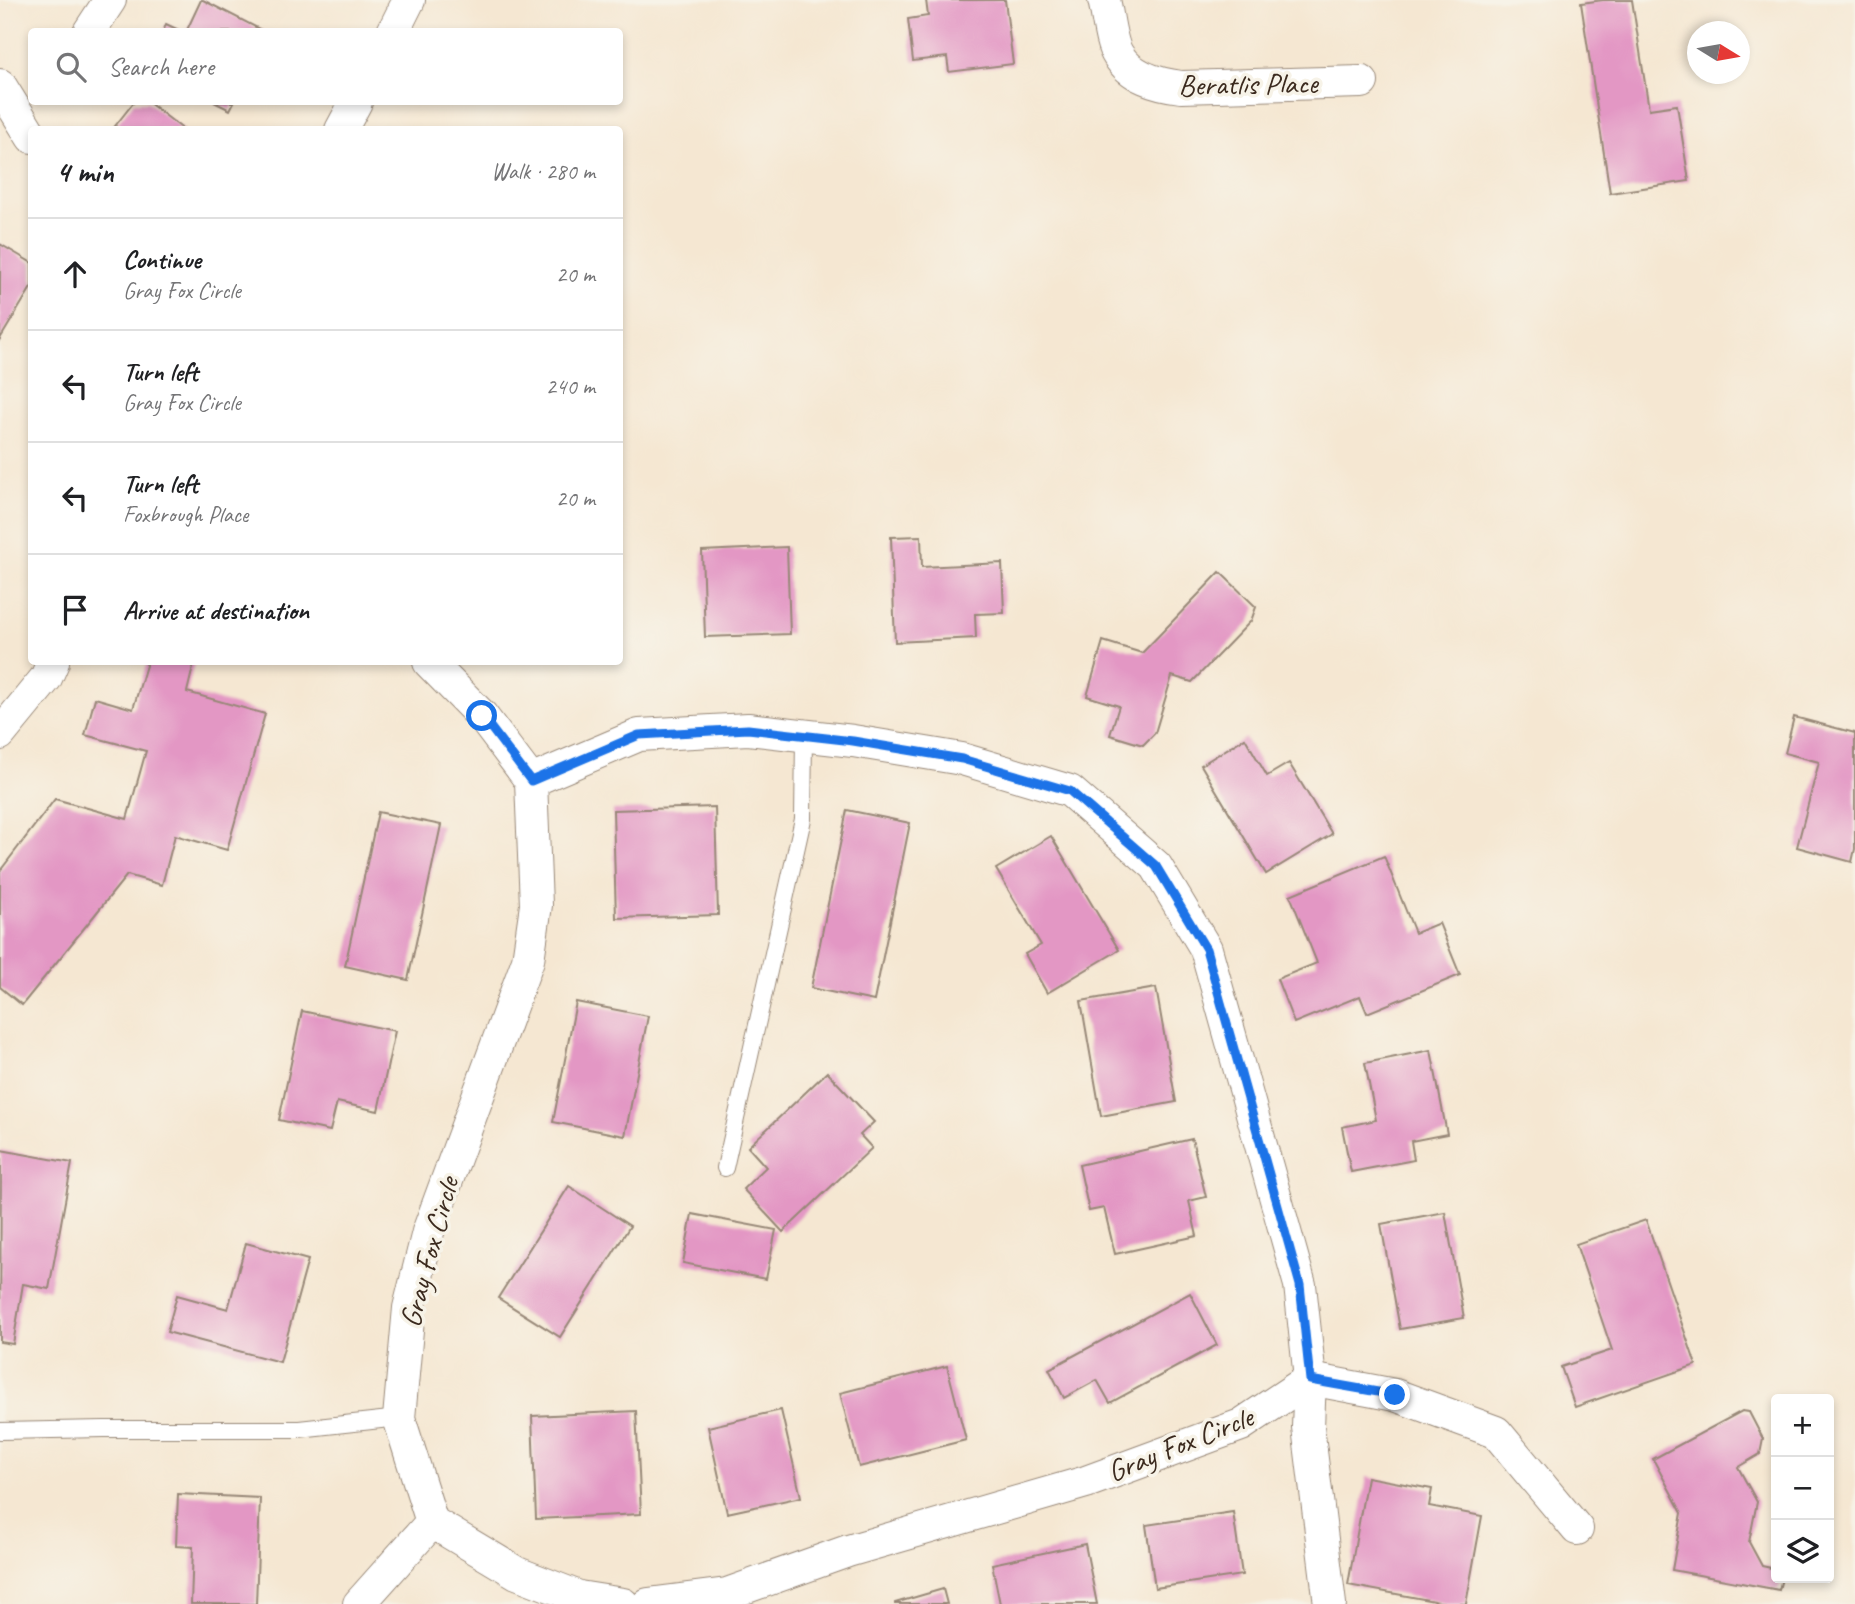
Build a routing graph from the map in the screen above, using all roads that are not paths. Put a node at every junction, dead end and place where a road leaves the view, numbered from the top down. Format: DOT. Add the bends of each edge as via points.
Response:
graph roads {
  1 [pos="110,0"];
  2 [pos="409,0"];
  3 [pos="1104,0"];
  4 [pos="92,28"];
  5 [pos="395,28"];
  6 [pos="1362,82"];
  7 [pos="0,85"];
  8 [pos="354,105"];
  9 [pos="31,121"];
  10 [pos="343,126"];
  11 [pos="51,665"];
  12 [pos="432,665"];
  13 [pos="0,734"];
  14 [pos="804,736"];
  15 [pos="531,781"];
  16 [pos="725,1168"];
  17 [pos="1310,1380"];
  18 [pos="399,1418"];
  19 [pos="0,1432"];
  20 [pos="432,1522"];
  21 [pos="1577,1529"];
  22 [pos="359,1604"];
  23 [pos="623,1604"];
  24 [pos="648,1604"];
  25 [pos="1330,1604"];
  1 -- 4 [label="street"];
  2 -- 5 [label="street"];
  3 -- 6 [label="street, Beratlis Place" via="1117,54 1134,73 1160,84"];
  7 -- 9 [label="street"];
  8 -- 10 [label="street"];
  11 -- 13 [label="street" via="46,678"];
  12 -- 15 [label="street" via="482,716"];
  14 -- 15 [label="street" via="748,729 639,735"];
  14 -- 16 [label="lane" via="803,818"];
  14 -- 17 [label="street" via="962,759 1070,791 1156,866 1206,949 1300,1285"];
  15 -- 18 [label="street, Gray Fox Circle" via="536,905 528,960 428,1232 409,1308"];
  17 -- 21 [label="street" via="1395,1395 1496,1432"];
  17 -- 24 [label="street, Gray Fox Circle" via="1241,1425 1086,1482 848,1550 727,1594"];
  17 -- 25 [label="street" via="1308,1427"];
  18 -- 19 [label="lane" via="299,1429"];
  18 -- 20 [label="street, Gray Fox Circle"];
  20 -- 22 [label="street"];
  20 -- 23 [label="street" via="517,1573 579,1597"];
}
